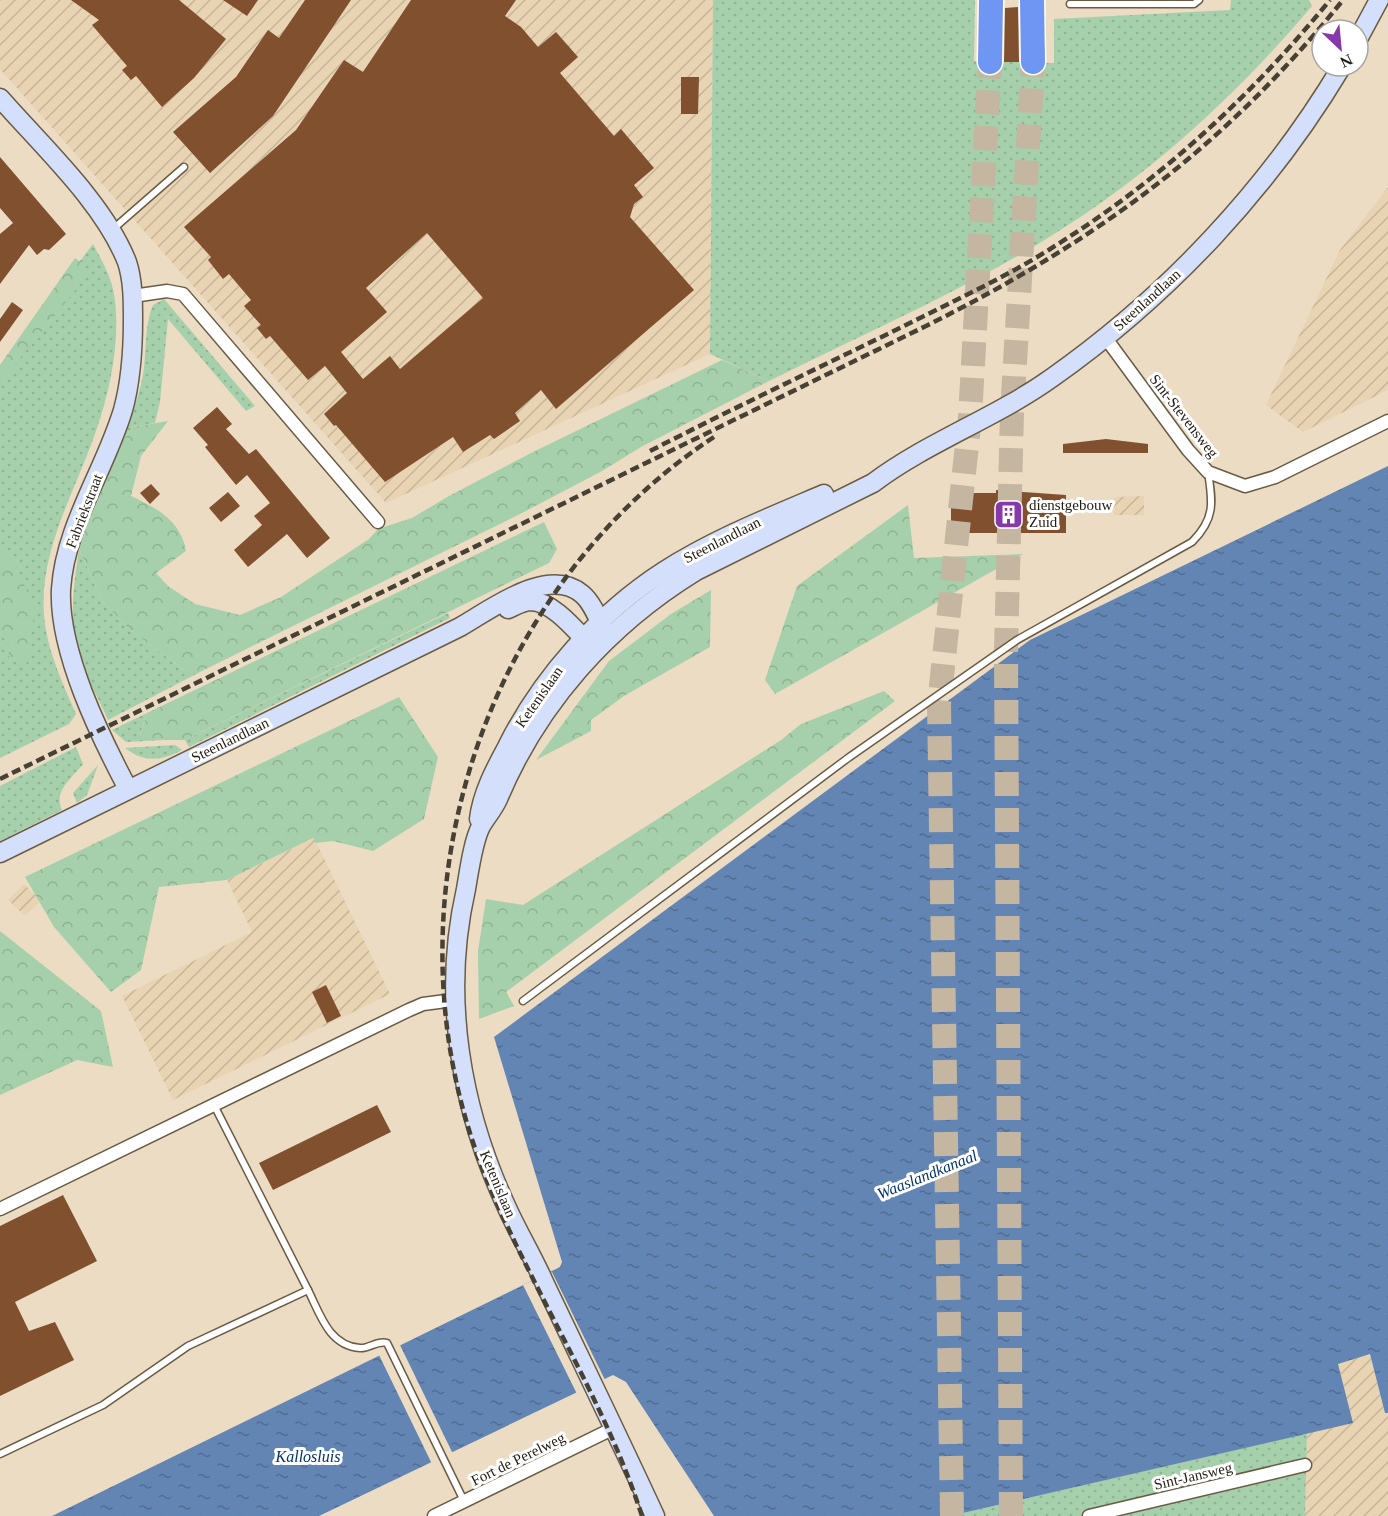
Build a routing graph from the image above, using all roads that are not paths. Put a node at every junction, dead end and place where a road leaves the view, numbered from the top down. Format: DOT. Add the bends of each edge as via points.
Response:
graph roads {
  1 [pos="991,0"];
  2 [pos="1032,0"];
  3 [pos="1199,0"];
  4 [pos="1379,0"];
  5 [pos="1070,4"];
  6 [pos="1369,18"];
  7 [pos="990,62"];
  8 [pos="1033,63"];
  9 [pos="1334,78"];
  10 [pos="0,98"];
  11 [pos="183,167"];
  12 [pos="112,230"];
  13 [pos="133,296"];
  14 [pos="1105,337"];
  15 [pos="1388,421"];
  16 [pos="1208,472"];
  17 [pos="378,522"];
  18 [pos="460,627"];
  19 [pos="596,638"];
  20 [pos="128,789"];
  21 [pos="0,853"];
  22 [pos="454,1000"];
  23 [pos="523,1001"];
  24 [pos="214,1106"];
  25 [pos="0,1209"];
  26 [pos="308,1290"];
  27 [pos="614,1428"];
  28 [pos="0,1454"];
  29 [pos="1305,1465"];
  30 [pos="464,1501"];
  31 [pos="434,1516"];
  32 [pos="656,1516"];
  33 [pos="1089,1516"];
  1 -- 7 [label="highway"];
  2 -- 8 [label="highway"];
  3 -- 5 [label="lane" via="1194,4"];
  4 -- 6 [label="main road"];
  9 -- 14 [label="main road, Steenlandlaan" via="1293,140 1242,205 1173,277"];
  10 -- 12 [label="main road, Fabriekstraat"];
  11 -- 12 [label="lane"];
  12 -- 13 [label="main road, Fabriekstraat" via="128,264"];
  13 -- 17 [label="street" via="167,291 183,294"];
  13 -- 20 [label="main road, Fabriekstraat" via="132,366 123,410 68,549 61,590 63,624 77,678"];
  14 -- 16 [label="street, Sint-Stevensweg"];
  14 -- 19 [label="main road, Steenlandlaan" via="998,412 893,468 873,483 696,571"];
  15 -- 16 [label="street, Sint-Stevensweg" via="1275,477 1245,486"];
  16 -- 23 [label="lane" via="1213,500 1207,527 1192,542 1017,640 848,758"];
  18 -- 19 [label="main road, Steenlandlaan" via="528,601 553,610"];
  18 -- 19 [label="main road, Steenlandlaan" via="525,590 545,584 583,594"];
  18 -- 20 [label="main road, Steenlandlaan"];
  19 -- 22 [label="main road, Ketenislaan" via="543,688 514,732 489,784 457,932"];
  20 -- 21 [label="main road, Steenlandlaan"];
  22 -- 24 [label="street" via="416,1007"];
  22 -- 27 [label="main road, Ketenislaan" via="476,1129 508,1210"];
  24 -- 25 [label="street"];
  24 -- 26 [label="lane"];
  26 -- 28 [label="lane" via="188,1346 103,1405"];
  26 -- 30 [label="lane" via="329,1333 340,1342 363,1348 387,1343"];
  27 -- 30 [label="street, Fort de Perelweg"];
  27 -- 32 [label="main road, Ketenislaan"];
  29 -- 33 [label="street, Sint-Jansweg"];
  30 -- 31 [label="street, Fort de Perelweg"];
}
